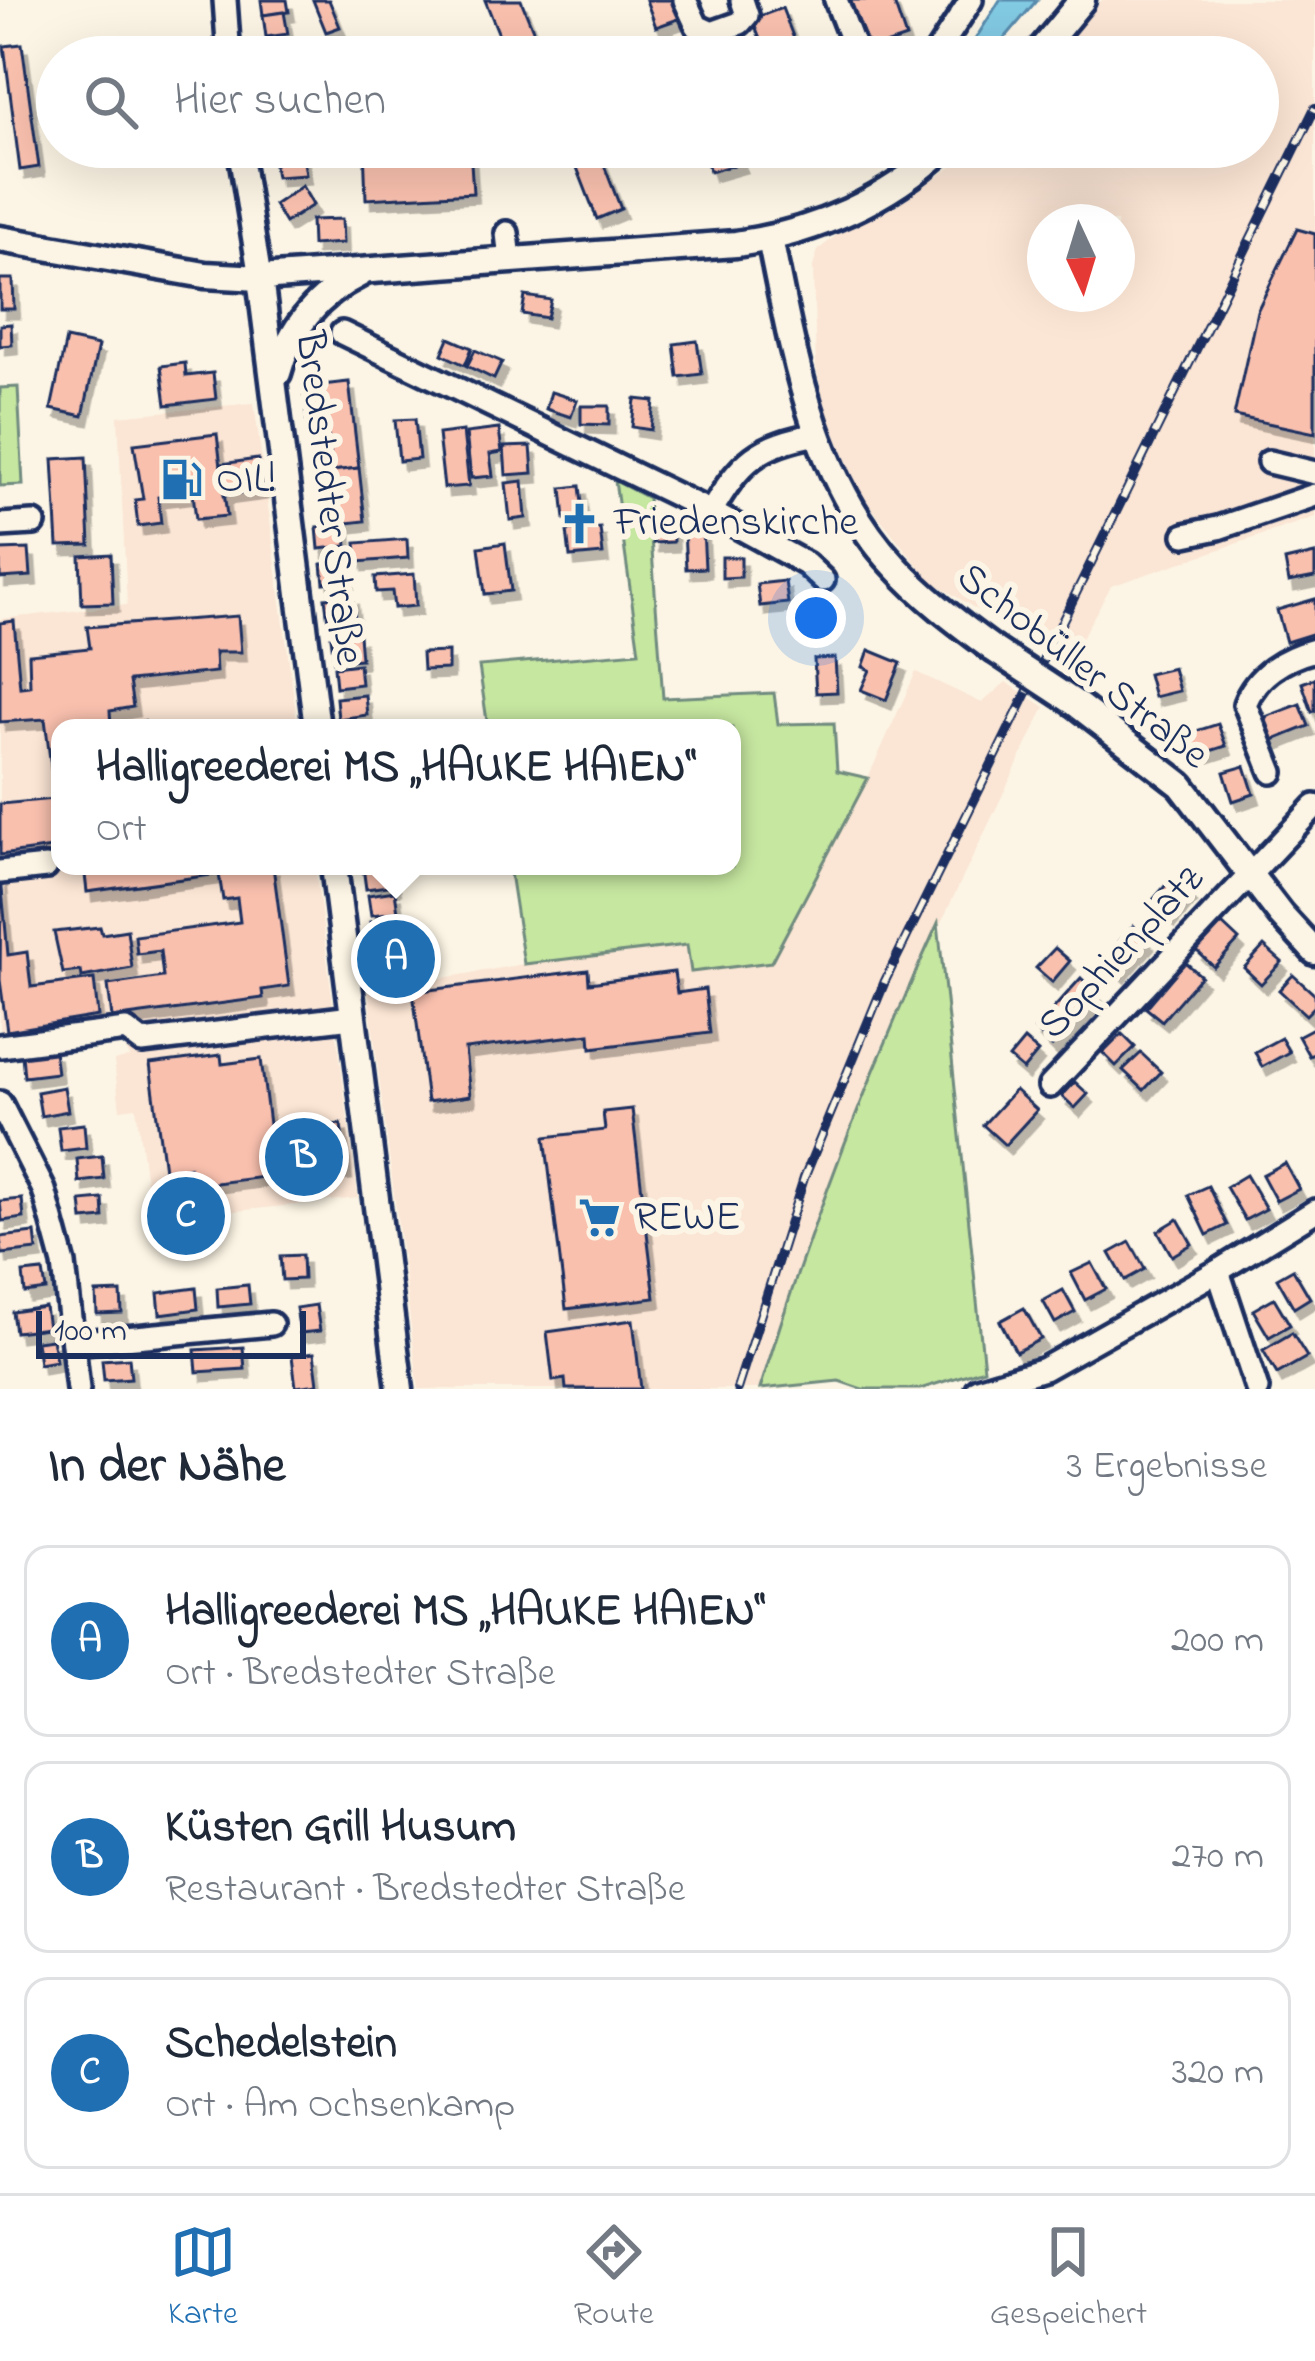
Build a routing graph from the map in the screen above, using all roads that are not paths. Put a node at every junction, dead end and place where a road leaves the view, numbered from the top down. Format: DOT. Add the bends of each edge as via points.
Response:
graph roads {
  1 [pos="225,0"];
  2 [pos="685,0"];
  3 [pos="742,0"];
  4 [pos="836,0"];
  5 [pos="971,0"];
  6 [pos="1082,0"];
  7 [pos="228,36"];
  8 [pos="850,36"];
  9 [pos="948,36"];
  10 [pos="1052,36"];
  11 [pos="242,168"];
  12 [pos="917,168"];
  13 [pos="507,233"];
  14 [pos="0,239"];
  15 [pos="770,239"];
  16 [pos="510,260"];
  17 [pos="374,268"];
  18 [pos="260,278"];
  19 [pos="342,333"];
  20 [pos="274,387"];
  21 [pos="818,434"];
  22 [pos="1269,462"];
  23 [pos="1315,473"];
  24 [pos="1315,495"];
  25 [pos="711,512"];
  26 [pos="34,523"];
  27 [pos="0,525"];
  28 [pos="1185,535"];
  29 [pos="823,580"];
  30 [pos="1315,650"];
  31 [pos="316,719"];
  32 [pos="1272,772"];
  33 [pos="1315,806"];
  34 [pos="46,867"];
  35 [pos="0,872"];
  36 [pos="1252,873"];
  37 [pos="335,875"];
  38 [pos="1315,952"];
  39 [pos="352,1017"];
  40 [pos="0,1046"];
  41 [pos="1050,1086"];
  42 [pos="0,1103"];
  43 [pos="1315,1211"];
  44 [pos="1219,1271"];
  45 [pos="271,1324"];
  46 [pos="73,1343"];
  47 [pos="1026,1382"];
  48 [pos="78,1389"];
  49 [pos="400,1389"];
  50 [pos="976,1389"];
  51 [pos="1257,1389"];
  1 -- 7 [label="street"];
  2 -- 3 [label="street" via="697,26 712,33 740,23"];
  4 -- 8 [label="street"];
  5 -- 9 [label="street"];
  6 -- 10 [label="main road"];
  11 -- 18 [label="street"];
  12 -- 15 [label="main road" via="883,194"];
  13 -- 16 [label="street"];
  14 -- 18 [label="main road"];
  15 -- 16 [label="main road"];
  15 -- 21 [label="main road, Schobüller Straße"];
  16 -- 17 [label="main road"];
  17 -- 18 [label="main road"];
  17 -- 20 [label="main road" via="336,287 297,327"];
  18 -- 20 [label="main road, Bredstedter Straße"];
  19 -- 25 [label="street"];
  20 -- 31 [label="main road, Bredstedter Straße"];
  21 -- 25 [label="street" via="753,455"];
  21 -- 36 [label="main road, Schobüller Straße, bridge" via="890,562 993,650 1181,785"];
  22 -- 23 [label="street"];
  24 -- 28 [label="street"];
  25 -- 29 [label="street"];
  26 -- 27 [label="street"];
  30 -- 32 [label="street" via="1253,682 1245,704"];
  33 -- 36 [label="street, Sophienplatz"];
  34 -- 35 [label="street"];
  36 -- 38 [label="main road, Schobüller Straße"];
  36 -- 41 [label="street, Sophienplatz"];
  37 -- 39 [label="main road"];
  39 -- 40 [label="street" via="142,1042 126,1030"];
  39 -- 49 [label="main road"];
  42 -- 46 [label="street" via="44,1190"];
  43 -- 44 [label="street"];
  44 -- 47 [label="street"];
  44 -- 51 [label="street"];
  45 -- 46 [label="street"];
  46 -- 48 [label="street"];
  47 -- 50 [label="street"];
}
